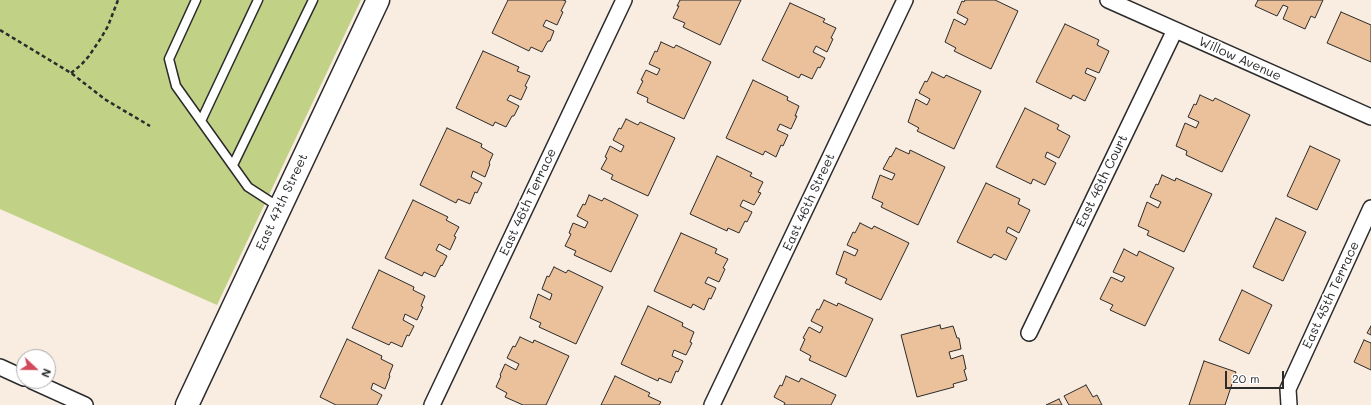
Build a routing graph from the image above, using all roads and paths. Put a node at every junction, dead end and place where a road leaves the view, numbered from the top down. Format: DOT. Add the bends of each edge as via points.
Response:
graph roads {
  1 [pos="118,0"];
  2 [pos="196,0"];
  3 [pos="258,0"];
  4 [pos="313,0"];
  5 [pos="378,0"];
  6 [pos="624,0"];
  7 [pos="905,0"];
  8 [pos="1108,0"];
  9 [pos="0,30"];
  10 [pos="1175,30"];
  11 [pos="71,72"];
  12 [pos="1371,117"];
  13 [pos="201,121"];
  14 [pos="150,126"];
  15 [pos="233,165"];
  16 [pos="280,207"];
  17 [pos="1371,208"];
  18 [pos="1029,333"];
  19 [pos="0,367"];
  20 [pos="16,374"];
  21 [pos="50,389"];
  22 [pos="85,405"];
  23 [pos="187,405"];
  24 [pos="432,405"];
  25 [pos="712,405"];
  26 [pos="1289,405"];
  1 -- 11 [label="path" via="101,38 89,56"];
  2 -- 13 [label="lane" via="169,59 176,86"];
  3 -- 13 [label="lane"];
  4 -- 15 [label="lane"];
  5 -- 16 [label="main road, East 47th Street"];
  6 -- 24 [label="street, East 46th Terrace"];
  7 -- 25 [label="street, East 46th Street"];
  8 -- 10 [label="street, Willow Avenue"];
  9 -- 11 [label="path"];
  10 -- 12 [label="street, Willow Avenue"];
  10 -- 18 [label="street, East 46th Court"];
  11 -- 14 [label="path" via="106,100"];
  13 -- 15 [label="lane"];
  15 -- 16 [label="lane" via="248,187"];
  16 -- 23 [label="main road, East 47th Street"];
  17 -- 26 [label="street, East 45th Terrace" via="1288,389"];
  19 -- 20 [label="street"];
  21 -- 22 [label="street"];
}
